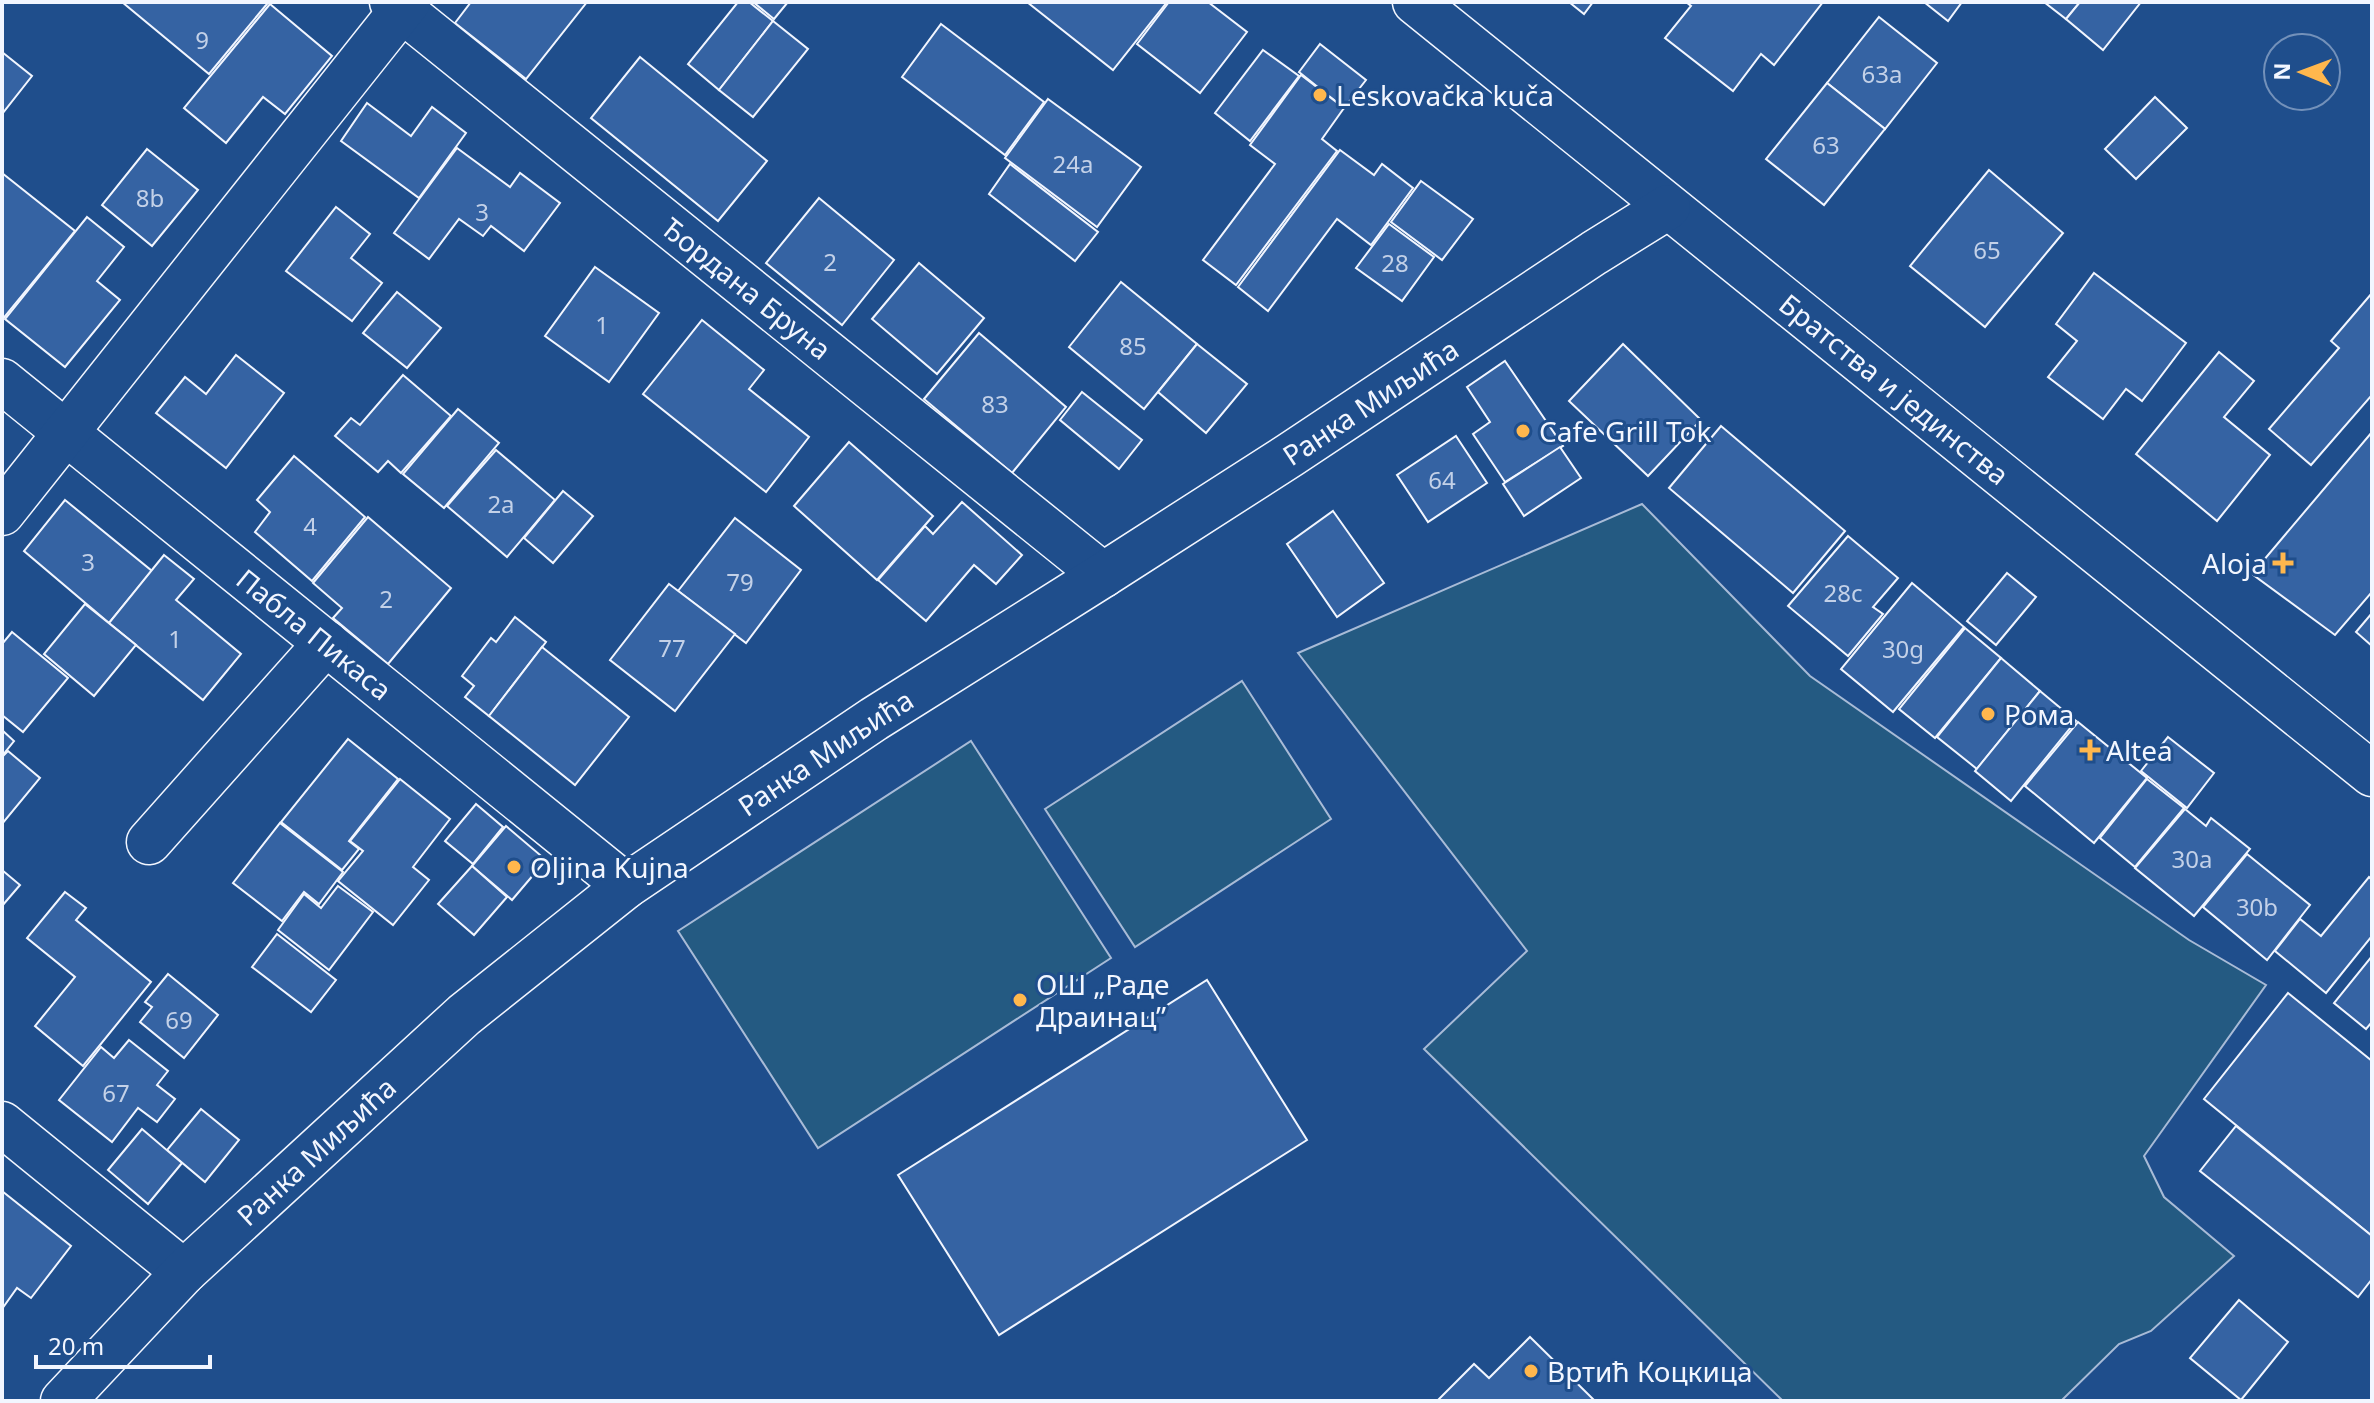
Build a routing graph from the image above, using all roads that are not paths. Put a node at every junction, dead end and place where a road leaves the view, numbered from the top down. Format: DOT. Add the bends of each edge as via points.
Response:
graph roads {
  1 [pos="1415,2"];
  2 [pos="401,5"];
  3 [pos="1668,207"];
  4 [pos="2,381"];
  5 [pos="65,434"];
  6 [pos="2,513"];
  7 [pos="1103,575"];
  8 [pos="326,643"];
  9 [pos="2372,774"];
  10 [pos="149,842"];
  11 [pos="626,886"];
  12 [pos="2,1124"];
  13 [pos="184,1272"];
  14 [pos="63,1401"];
  1 -- 3 [label="street, Братства и јединства"];
  2 -- 5 [label="street"];
  2 -- 7 [label="street, Ђордана Бруна"];
  3 -- 7 [label="street, Ранка Миљића"];
  3 -- 9 [label="street, Братства и јединства"];
  4 -- 5 [label="street, Пабла Пикаса"];
  5 -- 6 [label="street"];
  5 -- 8 [label="street, Пабла Пикаса"];
  7 -- 11 [label="street, Ранка Миљића" via="874,719"];
  8 -- 10 [label="street"];
  8 -- 11 [label="street, Пабла Пикаса"];
  11 -- 13 [label="street, Ранка Миљића" via="464,1015"];
  12 -- 13 [label="street"];
  13 -- 14 [label="street, Ранка Миљића"];
}
